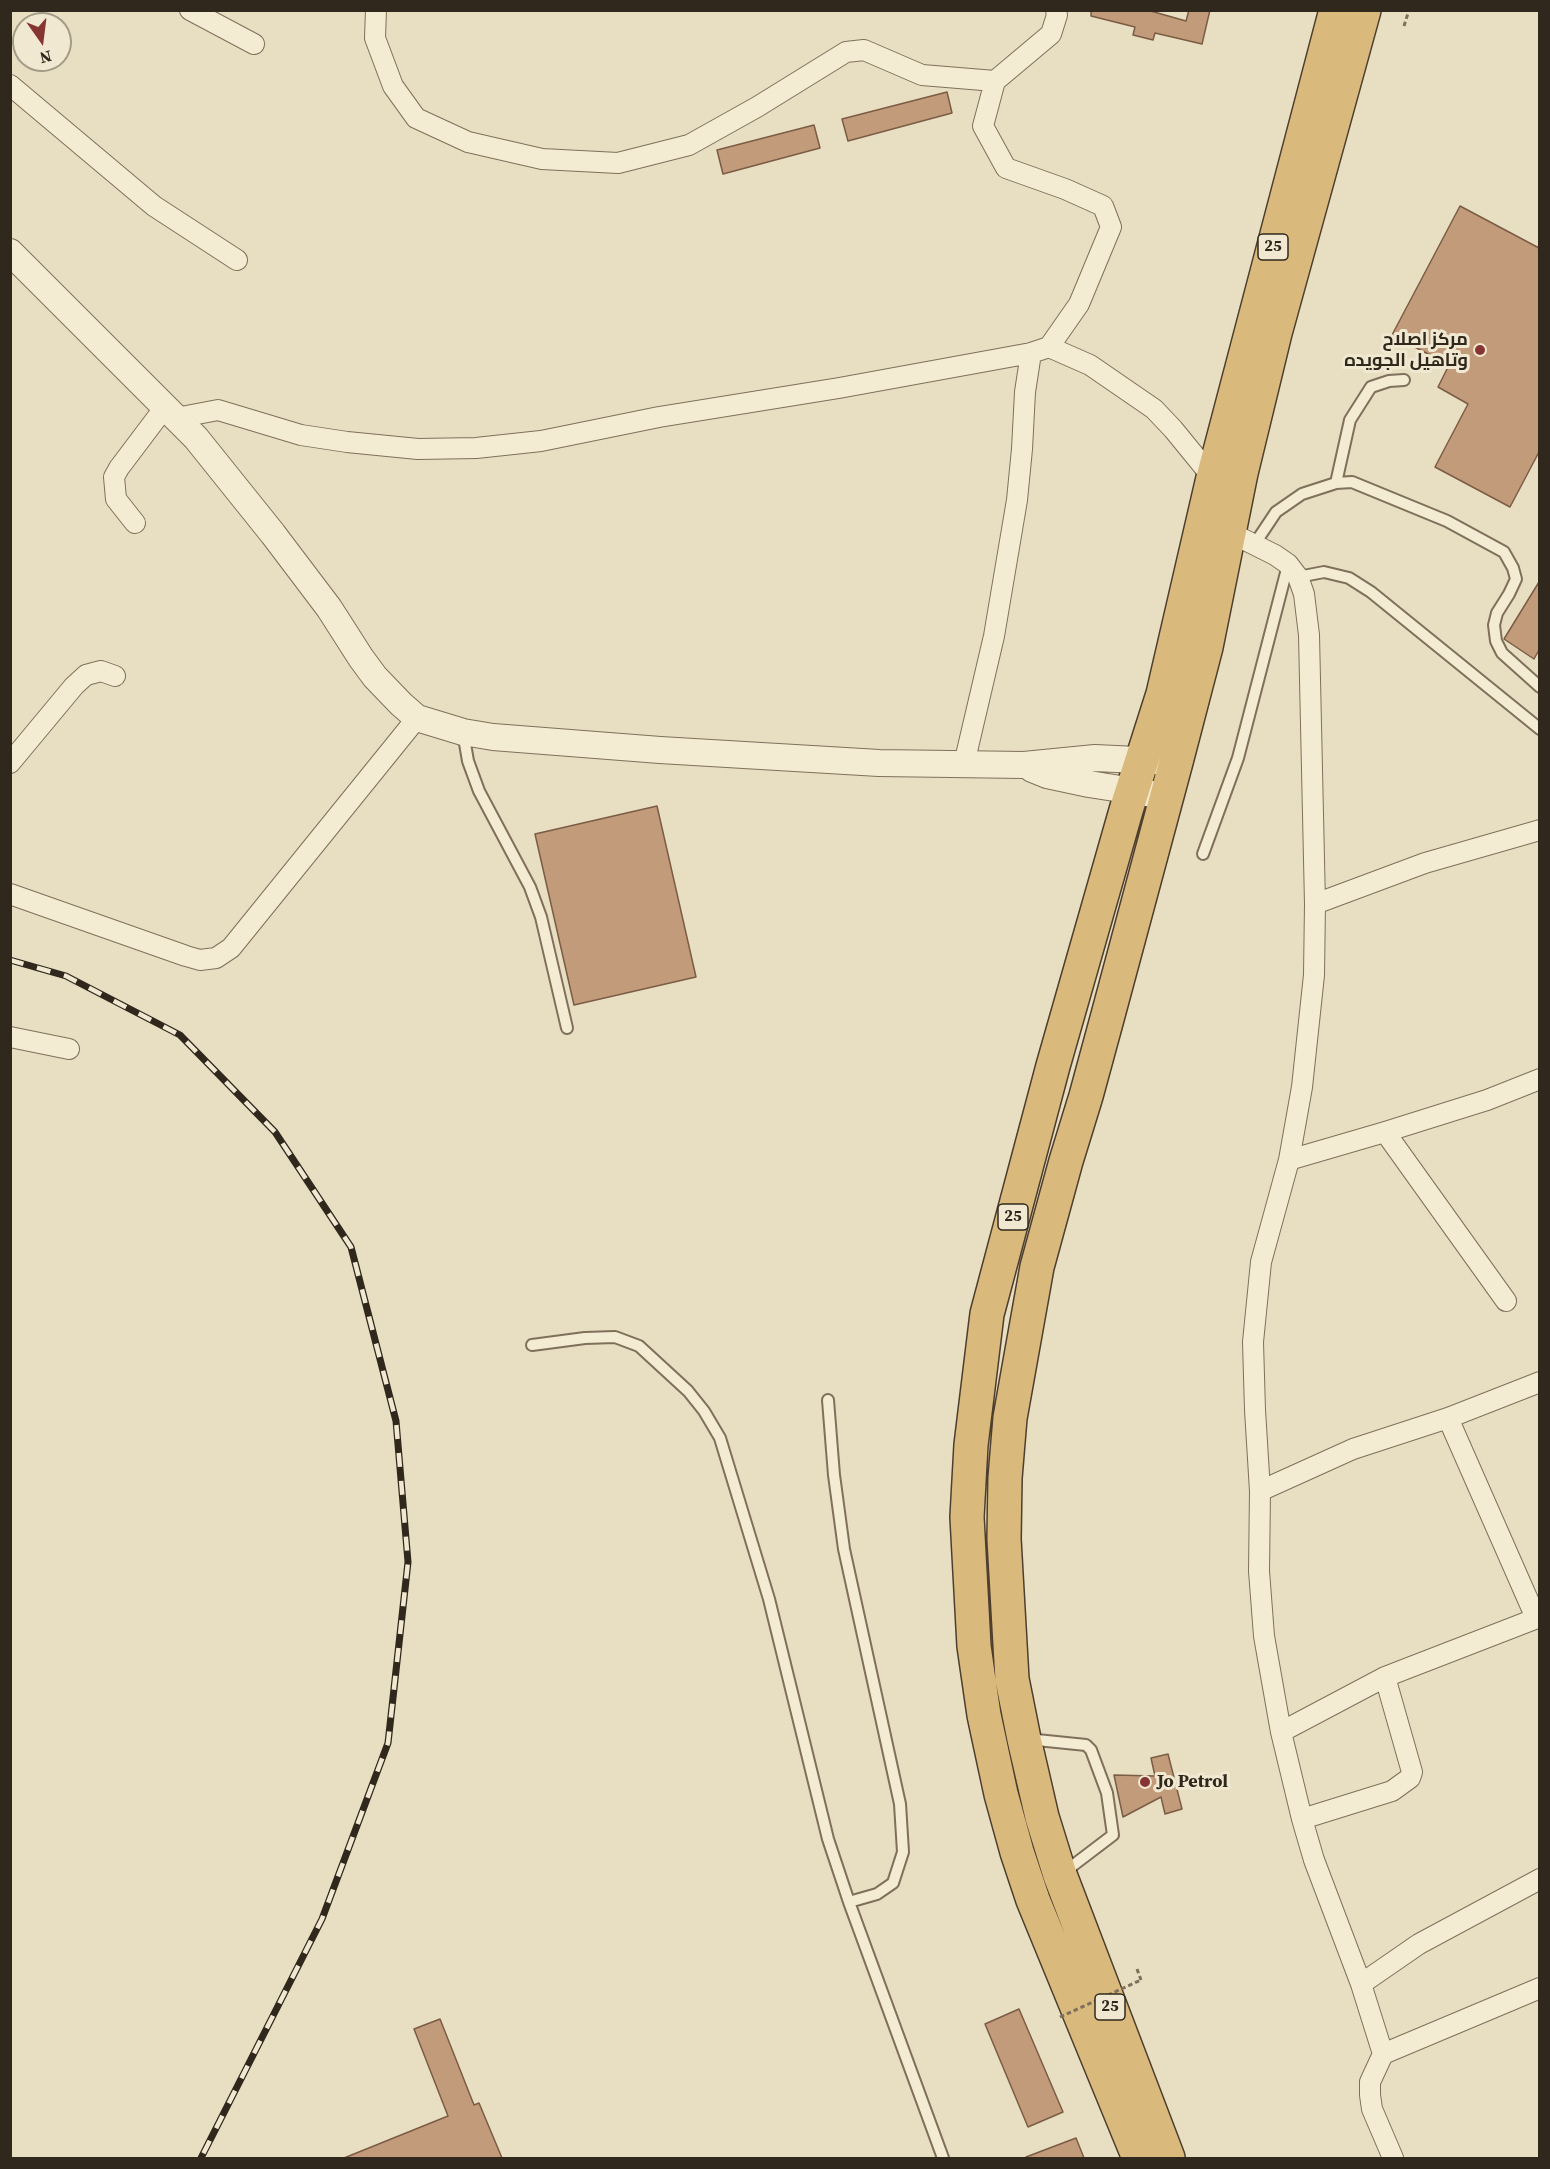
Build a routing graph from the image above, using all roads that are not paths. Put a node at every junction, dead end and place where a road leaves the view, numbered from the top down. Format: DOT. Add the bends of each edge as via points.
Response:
graph roads {
  1 [pos="190,10"];
  2 [pos="376,10"];
  3 [pos="1056,10"];
  4 [pos="1358,13"];
  5 [pos="254,44"];
  6 [pos="995,81"];
  7 [pos="10,85"];
  8 [pos="10,252"];
  9 [pos="237,260"];
  10 [pos="1040,350"];
  11 [pos="1404,380"];
  12 [pos="170,412"];
  13 [pos="1213,478"];
  14 [pos="1336,483"];
  15 [pos="135,523"];
  16 [pos="1241,538"];
  17 [pos="1293,571"];
  18 [pos="115,676"];
  19 [pos="1539,687"];
  20 [pos="417,718"];
  21 [pos="1539,729"];
  22 [pos="463,732"];
  23 [pos="1143,760"];
  24 [pos="1176,762"];
  25 [pos="10,763"];
  26 [pos="964,764"];
  27 [pos="1024,765"];
  28 [pos="1133,791"];
  29 [pos="1165,796"];
  30 [pos="1539,830"];
  31 [pos="1203,854"];
  32 [pos="10,894"];
  33 [pos="1315,904"];
  34 [pos="567,1028"];
  35 [pos="10,1037"];
  36 [pos="69,1049"];
  37 [pos="1539,1079"];
  38 [pos="1385,1132"];
  39 [pos="1289,1160"];
  40 [pos="1506,1301"];
  41 [pos="532,1344"];
  42 [pos="1539,1382"];
  43 [pos="828,1400"];
  44 [pos="1448,1418"];
  45 [pos="1260,1491"];
  46 [pos="1538,1618"];
  47 [pos="1386,1677"];
  48 [pos="1281,1732"];
  49 [pos="1024,1739"];
  50 [pos="1302,1818"];
  51 [pos="1060,1875"];
  52 [pos="1539,1879"];
  53 [pos="849,1902"];
  54 [pos="1361,1984"];
  55 [pos="1539,1988"];
  56 [pos="1383,2054"];
  57 [pos="943,2158"];
  58 [pos="1139,2158"];
  59 [pos="1168,2158"];
  60 [pos="1393,2158"];
  1 -- 5 [label="street"];
  2 -- 6 [label="street" via="375,38 393,86 416,118 468,142 542,159 618,163 689,145 846,52 864,50 922,75"];
  3 -- 6 [label="street" via="1051,34"];
  4 -- 13 [label="highway, 25"];
  4 -- 16 [label="highway, 25" via="1275,333"];
  6 -- 10 [label="street" via="983,126 1006,168 1103,206 1111,227 1078,304"];
  7 -- 9 [label="street" via="154,206"];
  8 -- 12 [label="street"];
  10 -- 12 [label="street" via="541,441 476,448 418,448 336,440 301,435 218,410"];
  10 -- 13 [label="street" via="1090,365 1154,409"];
  10 -- 26 [label="street" via="1025,392 1017,500 994,636"];
  11 -- 14 [label="lane" via="1371,387 1365,395 1350,420"];
  12 -- 15 [label="street" via="114,477 116,499"];
  12 -- 20 [label="street" via="196,438 273,534 375,677"];
  13 -- 23 [label="highway, 25" via="1163,694"];
  14 -- 16 [label="lane" via="1302,494"];
  14 -- 19 [label="lane" via="1352,482 1436,516 1504,552 1516,579 1497,613 1496,641 1502,653"];
  16 -- 17 [label="street"];
  16 -- 24 [label="highway, 25" via="1206,647"];
  17 -- 21 [label="lane" via="1349,578 1371,592"];
  17 -- 31 [label="lane" via="1238,758"];
  17 -- 33 [label="street" via="1304,594 1309,635"];
  18 -- 25 [label="street" via="101,671 86,675"];
  20 -- 22 [label="street"];
  20 -- 32 [label="street" via="231,948 216,958 200,960 186,956"];
  22 -- 26 [label="street" via="660,750"];
  22 -- 34 [label="lane" via="479,790 530,887 541,917"];
  23 -- 24 [label="street"];
  23 -- 27 [label="street" via="1095,758"];
  23 -- 28 [label="highway, 25"];
  24 -- 29 [label="highway, 25"];
  26 -- 27 [label="street"];
  27 -- 28 [label="street" via="1047,775"];
  28 -- 29 [label="street"];
  28 -- 58 [label="highway, 25" via="1053,1066 987,1314 970,1444 967,1517 974,1646 984,1715 1017,1852 1045,1932"];
  29 -- 49 [label="highway, 25" via="1037,1267 1010,1418 1004,1539 1012,1679"];
  30 -- 33 [label="street" via="1425,863"];
  33 -- 39 [label="street" via="1314,975 1302,1087"];
  35 -- 36 [label="street"];
  37 -- 38 [label="street"];
  38 -- 39 [label="street"];
  38 -- 40 [label="street"];
  39 -- 45 [label="street" via="1261,1262 1257,1296 1254,1353"];
  41 -- 53 [label="lane" via="615,1337 639,1346 688,1391 720,1438 769,1599 828,1839"];
  42 -- 44 [label="street"];
  43 -- 53 [label="lane" via="844,1548 900,1804 903,1852 893,1883 877,1894"];
  44 -- 45 [label="street" via="1353,1449"];
  44 -- 46 [label="street"];
  45 -- 48 [label="street" via="1259,1571 1264,1636"];
  46 -- 47 [label="street"];
  47 -- 48 [label="street"];
  47 -- 50 [label="street" via="1412,1772 1410,1778 1392,1791"];
  48 -- 50 [label="street"];
  49 -- 51 [label="highway, 25"];
  49 -- 51 [label="lane" via="1086,1745 1107,1793 1113,1835"];
  50 -- 54 [label="street"];
  51 -- 59 [label="highway, 25"];
  52 -- 54 [label="street" via="1419,1944"];
  53 -- 57 [label="lane"];
  54 -- 56 [label="street"];
  55 -- 56 [label="street"];
  56 -- 60 [label="street" via="1370,2082 1370,2096"];
}
